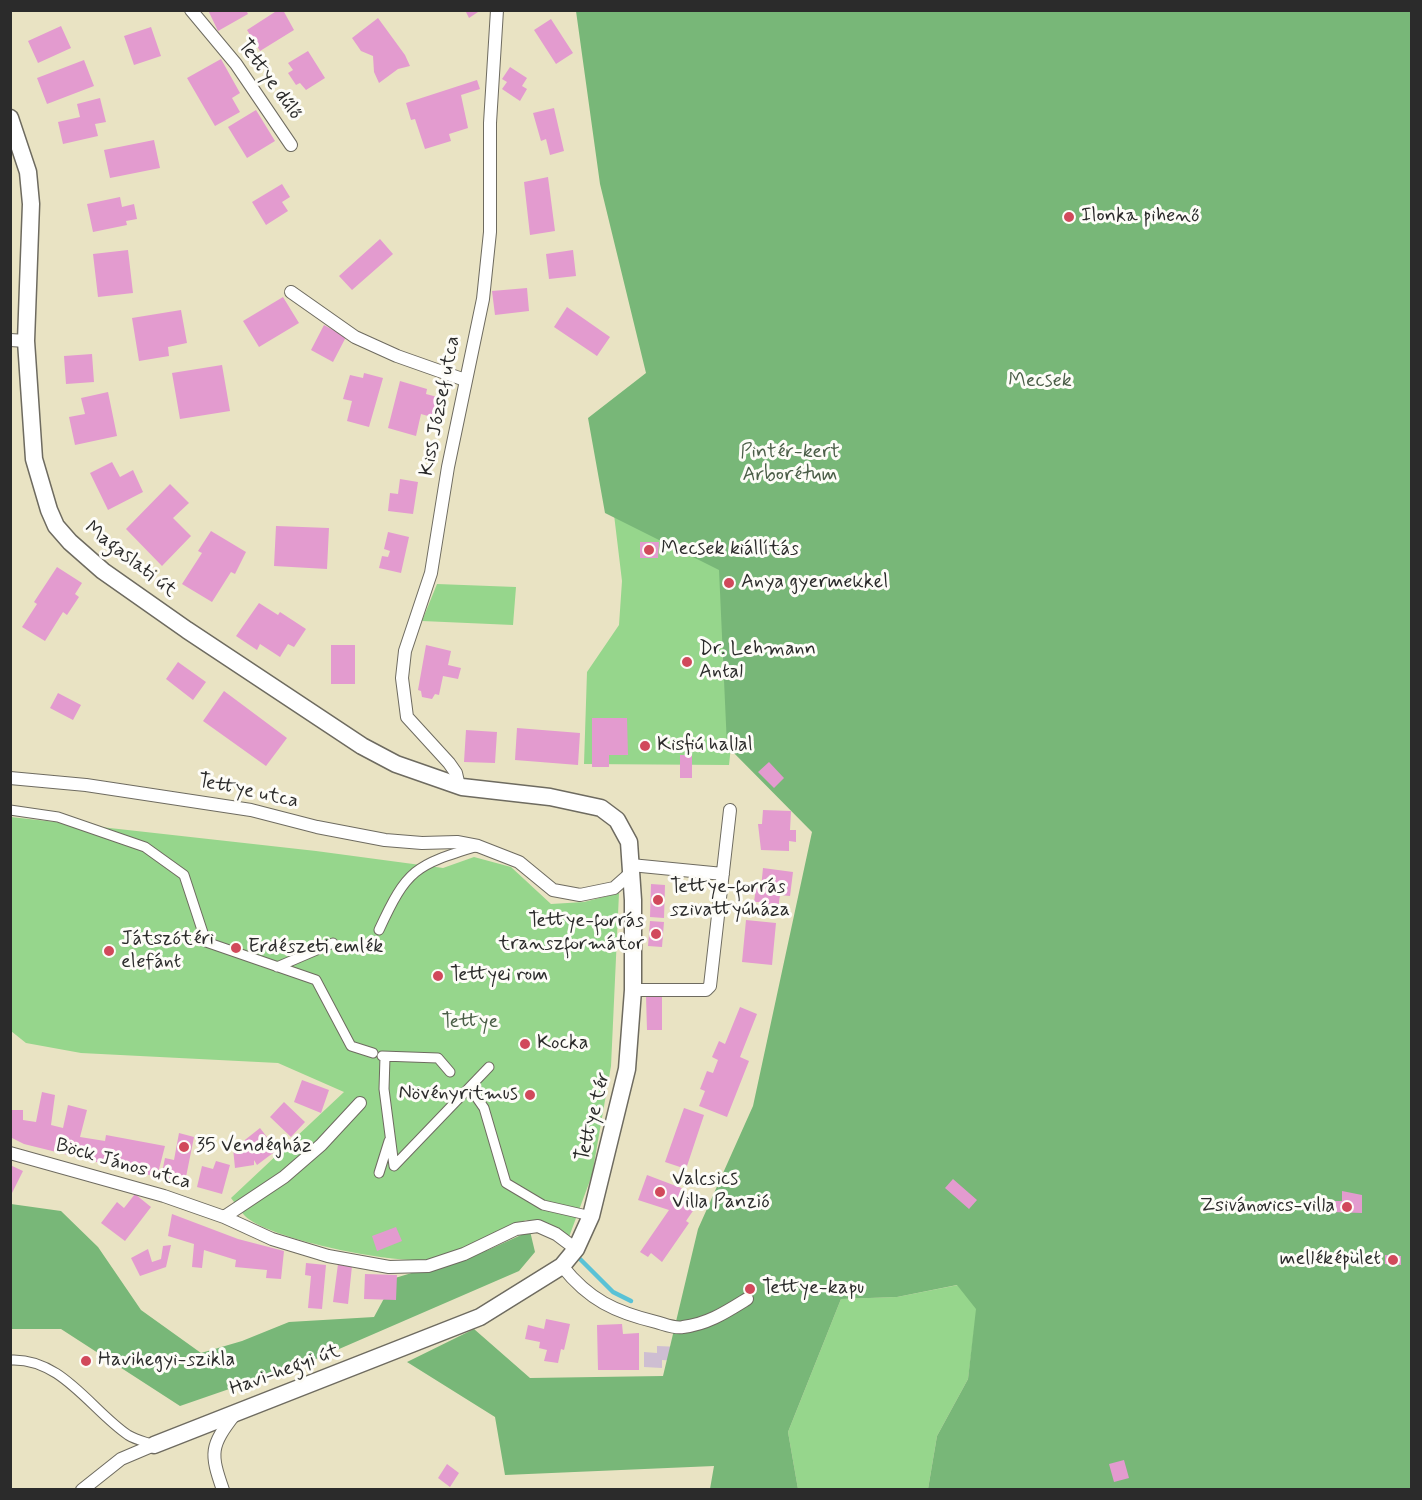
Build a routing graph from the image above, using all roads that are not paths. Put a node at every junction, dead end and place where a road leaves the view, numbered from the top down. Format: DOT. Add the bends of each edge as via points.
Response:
graph roads {
  1 [pos="191,10"];
  2 [pos="497,10"];
  3 [pos="10,118"];
  4 [pos="291,145"];
  5 [pos="291,292"];
  6 [pos="18,340"];
  7 [pos="465,380"];
  8 [pos="10,778"];
  9 [pos="459,786"];
  10 [pos="550,797"];
  11 [pos="10,810"];
  12 [pos="730,810"];
  13 [pos="478,846"];
  14 [pos="632,869"];
  15 [pos="723,874"];
  16 [pos="379,930"];
  17 [pos="333,943"];
  18 [pos="278,967"];
  19 [pos="633,990"];
  20 [pos="380,1055"];
  21 [pos="489,1066"];
  22 [pos="450,1072"];
  23 [pos="470,1089"];
  24 [pos="360,1103"];
  25 [pos="390,1136"];
  26 [pos="10,1153"];
  27 [pos="379,1173"];
  28 [pos="591,1216"];
  29 [pos="224,1217"];
  30 [pos="572,1245"];
  31 [pos="562,1266"];
  32 [pos="747,1299"];
  33 [pos="10,1360"];
  34 [pos="237,1411"];
  35 [pos="154,1445"];
  36 [pos="82,1490"];
  37 [pos="222,1490"];
  1 -- 4 [label="street, Tettye dűlő" via="236,64"];
  2 -- 7 [label="street, Kiss József utca" via="490,123 490,232 483,299"];
  3 -- 6 [label="street, Magaslati út" via="28,172 31,204"];
  5 -- 7 [label="street" via="355,337"];
  6 -- 9 [label="street, Magaslati út" via="34,459 49,510 70,542 177,623 362,746 396,764"];
  7 -- 9 [label="street, Kiss József utca" via="431,573 405,651 402,678 407,717 449,763"];
  8 -- 13 [label="street, Tettye utca" via="86,785 251,810 385,840"];
  9 -- 10 [label="street, Magaslati út"];
  10 -- 14 [label="street, Tettye tér" via="601,808 616,820 629,842"];
  11 -- 18 [label="street" via="58,817 145,847 184,875 206,942"];
  12 -- 15 [label="street"];
  13 -- 14 [label="street" via="519,862 553,890 565,893 580,895 614,888"];
  13 -- 16 [label="street" via="420,867 397,891"];
  14 -- 15 [label="street"];
  14 -- 19 [label="street, Tettye tér"];
  15 -- 19 [label="street" via="710,986 706,990"];
  17 -- 18 [label="street"];
  18 -- 20 [label="street" via="316,980 351,1046"];
  19 -- 28 [label="street, Tettye tér" via="627,1069"];
  20 -- 22 [label="street" via="438,1058"];
  20 -- 25 [label="street"];
  21 -- 23 [label="street"];
  23 -- 25 [label="street" via="394,1166"];
  23 -- 28 [label="street" via="484,1108 506,1183 543,1205"];
  24 -- 29 [label="street" via="284,1177"];
  25 -- 27 [label="street"];
  26 -- 29 [label="street, Böck János utca"];
  28 -- 30 [label="street, Tettye tér"];
  29 -- 30 [label="street, Böck János utca" via="272,1239 328,1256 388,1267 428,1266 516,1229 538,1226"];
  30 -- 31 [label="street, Havi-hegyi út"];
  31 -- 32 [label="street" via="601,1304 681,1328 713,1320"];
  31 -- 34 [label="street, Havi-hegyi út" via="480,1317"];
  33 -- 35 [label="street" via="42,1366 60,1375 130,1436"];
  34 -- 35 [label="street, Havi-hegyi út"];
  34 -- 37 [label="street" via="217,1440 212,1460"];
  35 -- 36 [label="street" via="121,1459"];
}
